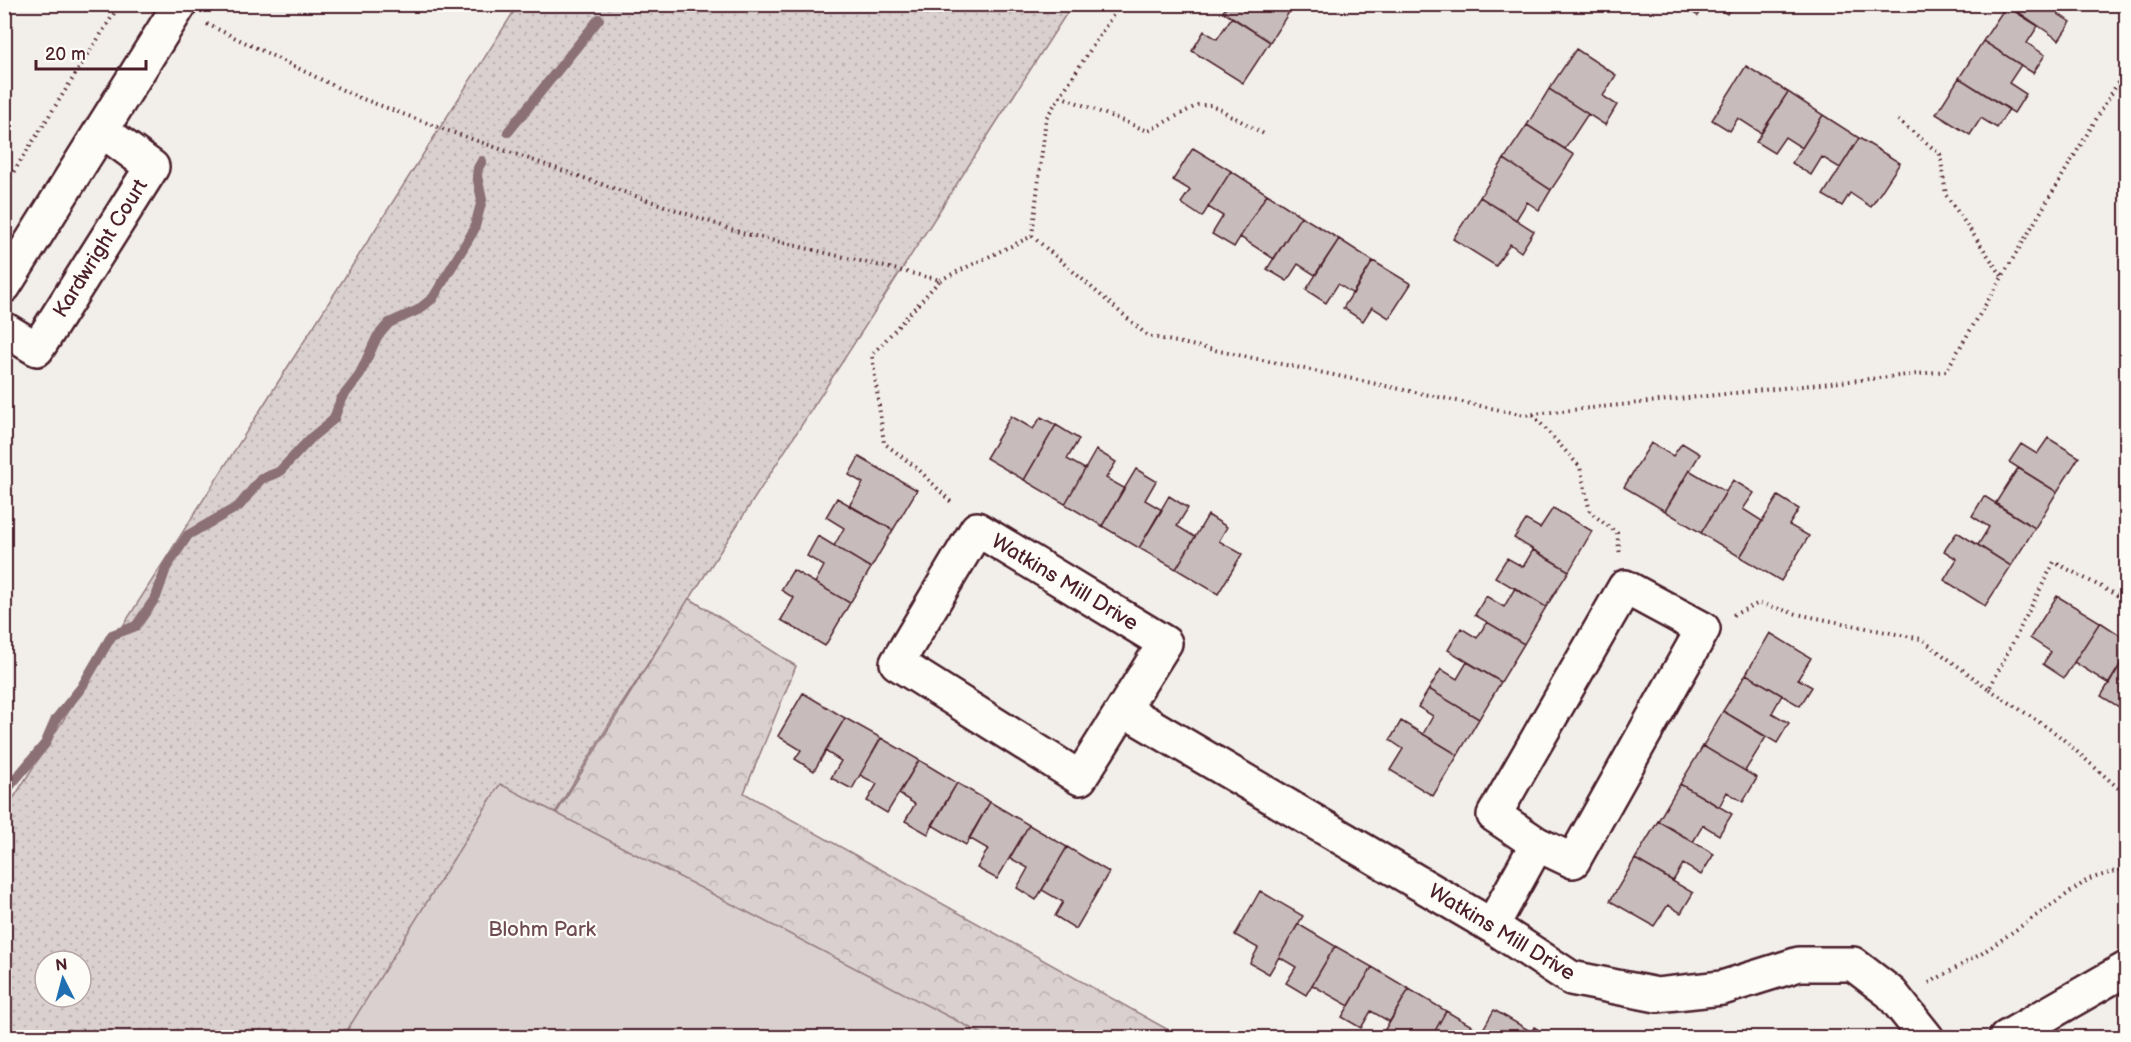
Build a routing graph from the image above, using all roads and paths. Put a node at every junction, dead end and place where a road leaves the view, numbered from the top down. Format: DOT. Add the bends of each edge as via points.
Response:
graph roads {
  1 [pos="120,4"];
  2 [pos="1120,4"];
  3 [pos="176,6"];
  4 [pos="2127,69"];
  5 [pos="1060,96"];
  6 [pos="1898,120"];
  7 [pos="103,131"];
  8 [pos="1264,134"];
  9 [pos="4,187"];
  10 [pos="1032,236"];
  11 [pos="2002,276"];
  12 [pos="940,280"];
  13 [pos="4,286"];
  14 [pos="4,329"];
  15 [pos="1532,414"];
  16 [pos="977,530"];
  17 [pos="1625,587"];
  18 [pos="2127,600"];
  19 [pos="1703,629"];
  20 [pos="1989,689"];
  21 [pos="1124,710"];
  22 [pos="2127,795"];
  23 [pos="1538,844"];
  24 [pos="2127,868"];
  25 [pos="1492,926"];
  26 [pos="2127,969"];
  27 [pos="1896,1000"];
  28 [pos="1927,1038"];
  29 [pos="2006,1038"];
  1 -- 9 [label="path"];
  2 -- 5 [label="path"];
  3 -- 7 [label="street"];
  3 -- 12 [label="path" via="355,96 442,129 742,233"];
  4 -- 11 [label="path"];
  5 -- 8 [label="path" via="1148,131 1198,105 1212,105"];
  5 -- 10 [label="path" via="1046,118"];
  6 -- 11 [label="path" via="1940,154 1946,195"];
  7 -- 13 [label="street"];
  7 -- 14 [label="street, Kardwright Court" via="152,166 37,349"];
  10 -- 12 [label="path"];
  10 -- 15 [label="path" via="1148,336"];
  11 -- 15 [label="path" via="1946,371"];
  12 -- 16 [label="path" via="872,355 884,443 918,469"];
  15 -- 17 [label="path" via="1580,467 1590,512 1617,533"];
  16 -- 21 [label="street, Watkins Mill Drive" via="1165,643"];
  16 -- 21 [label="street, Watkins Mill Drive" via="897,663 1080,778"];
  17 -- 19 [label="street"];
  17 -- 23 [label="street" via="1494,815"];
  18 -- 20 [label="path" via="2054,562"];
  19 -- 20 [label="path" via="1759,603 1921,639"];
  19 -- 23 [label="street" via="1573,861"];
  20 -- 22 [label="path" via="2057,734"];
  21 -- 25 [label="street, Watkins Mill Drive"];
  23 -- 25 [label="street"];
  24 -- 27 [label="path" via="2089,879 1981,954"];
  25 -- 27 [label="street, Watkins Mill Drive" via="1570,978 1646,993 1722,988 1799,964 1853,964"];
  26 -- 29 [label="street"];
  27 -- 28 [label="street, Watkins Mill Drive"];
}
